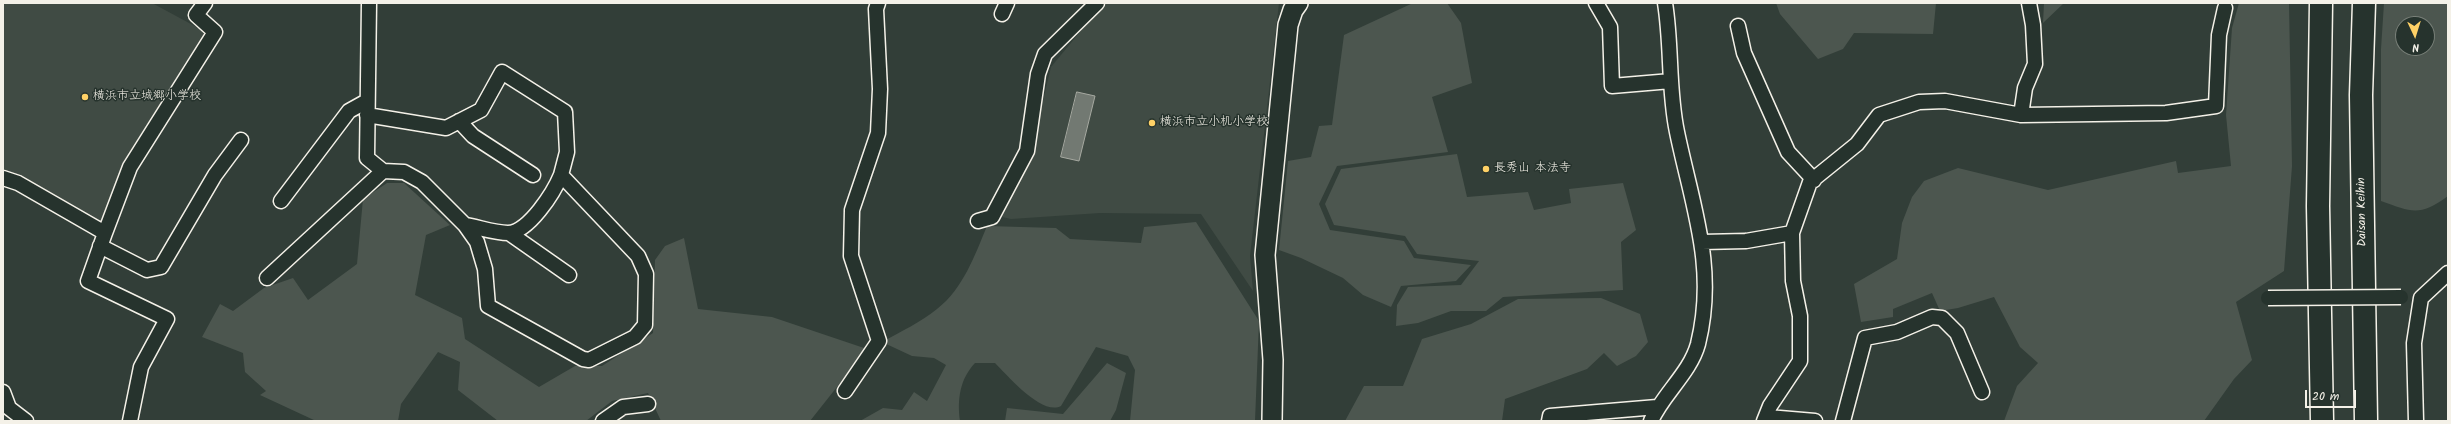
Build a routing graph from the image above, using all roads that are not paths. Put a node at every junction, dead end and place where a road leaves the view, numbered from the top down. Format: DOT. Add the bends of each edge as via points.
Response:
graph roads {
  1 [pos="206,3"];
  2 [pos="369,3"];
  3 [pos="878,3"];
  4 [pos="1097,3"];
  5 [pos="1298,3"];
  6 [pos="1596,3"];
  7 [pos="1665,3"];
  8 [pos="2029,3"];
  9 [pos="2321,3"];
  10 [pos="2364,3"];
  11 [pos="2225,8"];
  12 [pos="1738,26"];
  13 [pos="1671,81"];
  14 [pos="367,108"];
  15 [pos="2021,115"];
  16 [pos="459,121"];
  17 [pos="241,140"];
  18 [pos="383,171"];
  19 [pos="533,175"];
  20 [pos="561,175"];
  21 [pos="3,178"];
  22 [pos="1814,180"];
  23 [pos="282,201"];
  24 [pos="978,221"];
  25 [pos="465,225"];
  26 [pos="509,233"];
  27 [pos="1792,233"];
  28 [pos="103,239"];
  29 [pos="1702,242"];
  30 [pos="2448,273"];
  31 [pos="569,276"];
  32 [pos="267,278"];
  33 [pos="2268,298"];
  34 [pos="2421,298"];
  35 [pos="845,391"];
  36 [pos="3,392"];
  37 [pos="1982,392"];
  38 [pos="648,404"];
  39 [pos="1657,406"];
  40 [pos="1766,419"];
  41 [pos="26,421"];
  42 [pos="130,421"];
  43 [pos="603,421"];
  44 [pos="1272,421"];
  45 [pos="1549,421"];
  46 [pos="1651,421"];
  47 [pos="1815,421"];
  48 [pos="1843,421"];
  49 [pos="2322,421"];
  50 [pos="2366,421"];
  51 [pos="2416,421"];
  1 -- 28 [label="street" via="196,15 215,32 130,167"];
  2 -- 14 [label="street"];
  3 -- 35 [label="street" via="878,133 852,210 851,256 879,341"];
  4 -- 24 [label="street" via="1045,54 1038,74 1027,151 992,217"];
  5 -- 44 [label="street" via="1288,25 1265,256 1273,360"];
  6 -- 13 [label="street" via="1610,27 1612,86"];
  7 -- 13 [label="street"];
  8 -- 15 [label="street" via="2035,64 2025,88"];
  9 -- 49 [label="highway" via="2318,206"];
  10 -- 50 [label="highway, Daisan Keihin" via="2361,95"];
  11 -- 15 [label="street" via="2219,35 2216,106 2166,113"];
  12 -- 22 [label="street" via="1744,53 1788,152"];
  13 -- 29 [label="street" via="1677,132 1696,204"];
  14 -- 16 [label="street" via="446,128"];
  14 -- 18 [label="street" via="367,158"];
  14 -- 23 [label="street" via="349,111"];
  15 -- 22 [label="street" via="1945,101 1919,102 1879,115 1857,144"];
  16 -- 19 [label="street" via="473,136"];
  16 -- 20 [label="street" via="481,110 502,72 565,112 566,152"];
  17 -- 28 [label="street" via="215,175 160,267 147,270"];
  18 -- 25 [label="street" via="404,172 422,182"];
  18 -- 32 [label="street"];
  20 -- 25 [label="street" via="638,256 646,274 645,325 635,337 589,360 583,359 488,306 485,270 477,242"];
  20 -- 26 [label="street" via="555,191 542,206 522,228"];
  21 -- 28 [label="street" via="18,183"];
  22 -- 27 [label="street" via="1810,182"];
  25 -- 26 [label="street"];
  26 -- 31 [label="street"];
  27 -- 29 [label="street" via="1746,241"];
  27 -- 40 [label="street" via="1793,281 1800,316 1800,361 1770,406"];
  28 -- 42 [label="street" via="88,280 167,319 141,367"];
  29 -- 39 [label="street" via="1703,318 1697,346 1685,369"];
  30 -- 34 [label="street"];
  33 -- 34 [label="street, bridge"];
  34 -- 51 [label="street" via="2414,343"];
  36 -- 41 [label="street" via="9,408"];
  37 -- 48 [label="street" via="1956,333 1942,318 1932,317 1897,332 1865,338"];
  38 -- 43 [label="street" via="623,407"];
  39 -- 45 [label="street" via="1550,416"];
  39 -- 46 [label="street"];
  40 -- 47 [label="street"];
}
